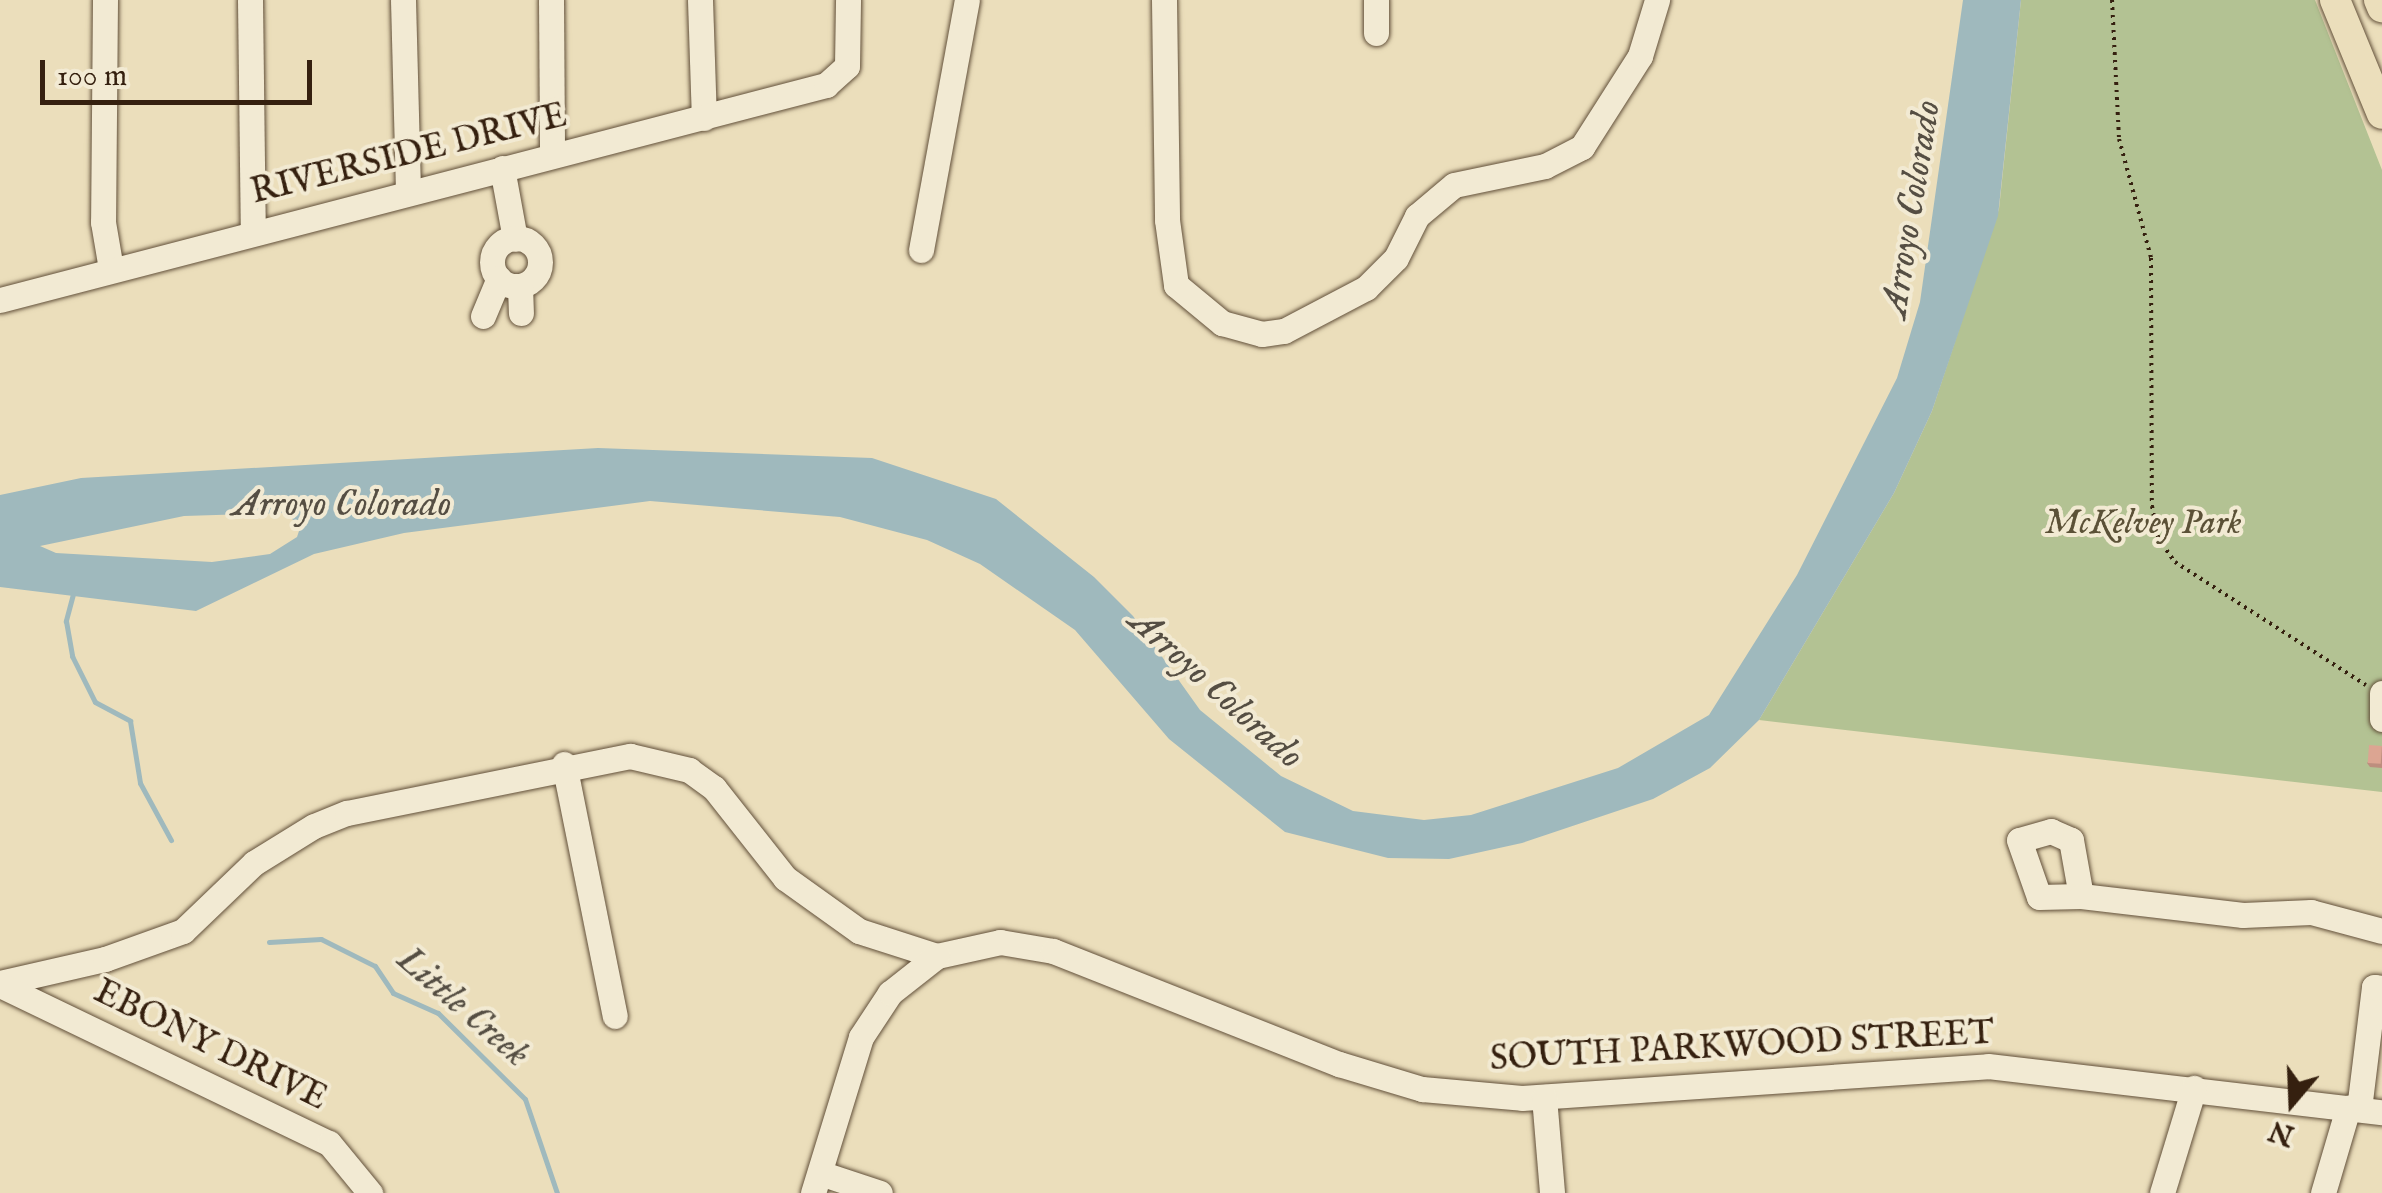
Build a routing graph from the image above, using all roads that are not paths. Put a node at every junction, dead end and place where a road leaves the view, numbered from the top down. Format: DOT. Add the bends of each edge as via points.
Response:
graph roads {
  1 [pos="105,0"];
  2 [pos="250,0"];
  3 [pos="404,0"];
  4 [pos="550,0"];
  5 [pos="700,0"];
  6 [pos="848,0"];
  7 [pos="966,0"];
  8 [pos="1164,0"];
  9 [pos="1376,0"];
  10 [pos="1657,0"];
  11 [pos="2335,0"];
  12 [pos="2379,0"];
  13 [pos="2382,7"];
  14 [pos="1376,34"];
  15 [pos="2382,114"];
  16 [pos="704,118"];
  17 [pos="552,155"];
  18 [pos="502,168"];
  19 [pos="408,191"];
  20 [pos="253,231"];
  21 [pos="516,239"];
  22 [pos="920,250"];
  23 [pos="112,269"];
  24 [pos="509,282"];
  25 [pos="0,300"];
  26 [pos="521,313"];
  27 [pos="482,316"];
  28 [pos="2382,693"];
  29 [pos="2382,719"];
  30 [pos="564,764"];
  31 [pos="2081,896"];
  32 [pos="2382,931"];
  33 [pos="937,956"];
  34 [pos="0,984"];
  35 [pos="2382,988"];
  36 [pos="615,1016"];
  37 [pos="2373,1066"];
  38 [pos="2194,1088"];
  39 [pos="1544,1097"];
  40 [pos="2363,1110"];
  41 [pos="816,1183"];
  42 [pos="370,1193"];
  43 [pos="880,1193"];
  44 [pos="1552,1193"];
  45 [pos="2162,1193"];
  46 [pos="2323,1193"];
  1 -- 23 [label="street" via="103,222"];
  2 -- 20 [label="street"];
  3 -- 19 [label="street"];
  4 -- 17 [label="street"];
  5 -- 16 [label="street"];
  6 -- 16 [label="street, RIVERSIDE DRIVE" via="847,66 836,80"];
  7 -- 22 [label="street"];
  8 -- 10 [label="street" via="1168,220 1176,285 1222,323 1262,334 1284,331 1366,288 1396,258 1417,216 1454,185 1545,166 1582,148 1640,56"];
  9 -- 14 [label="street"];
  11 -- 15 [label="main road"];
  12 -- 13 [label="main road"];
  16 -- 17 [label="street, RIVERSIDE DRIVE"];
  17 -- 18 [label="street, RIVERSIDE DRIVE"];
  18 -- 19 [label="street, RIVERSIDE DRIVE"];
  18 -- 21 [label="street"];
  19 -- 20 [label="street, RIVERSIDE DRIVE"];
  20 -- 23 [label="street, RIVERSIDE DRIVE"];
  21 -- 24 [label="street" via="496,250"];
  21 -- 24 [label="street" via="530,243 540,264 534,279"];
  23 -- 25 [label="street, RIVERSIDE DRIVE"];
  24 -- 26 [label="street"];
  24 -- 27 [label="street"];
  28 -- 29 [label="street"];
  30 -- 33 [label="street" via="630,756 688,770 714,788 771,863 815,905 859,931"];
  30 -- 34 [label="street" via="314,826 254,864 184,931 105,959"];
  30 -- 36 [label="street"];
  31 -- 32 [label="street" via="2243,915 2336,914"];
  33 -- 39 [label="street, SOUTH PARKWOOD STREET" via="974,945 1027,944 1401,1085"];
  33 -- 41 [label="street" via="890,992 861,1037"];
  34 -- 42 [label="street, EBONY DRIVE" via="330,1142"];
  35 -- 37 [label="street" via="2374,987"];
  37 -- 40 [label="street"];
  38 -- 39 [label="street, SOUTH PARKWOOD STREET" via="1988,1066"];
  38 -- 40 [label="street, SOUTH PARKWOOD STREET"];
  38 -- 45 [label="street"];
  39 -- 44 [label="street"];
  40 -- 46 [label="street"];
  41 -- 43 [label="street"];
}
